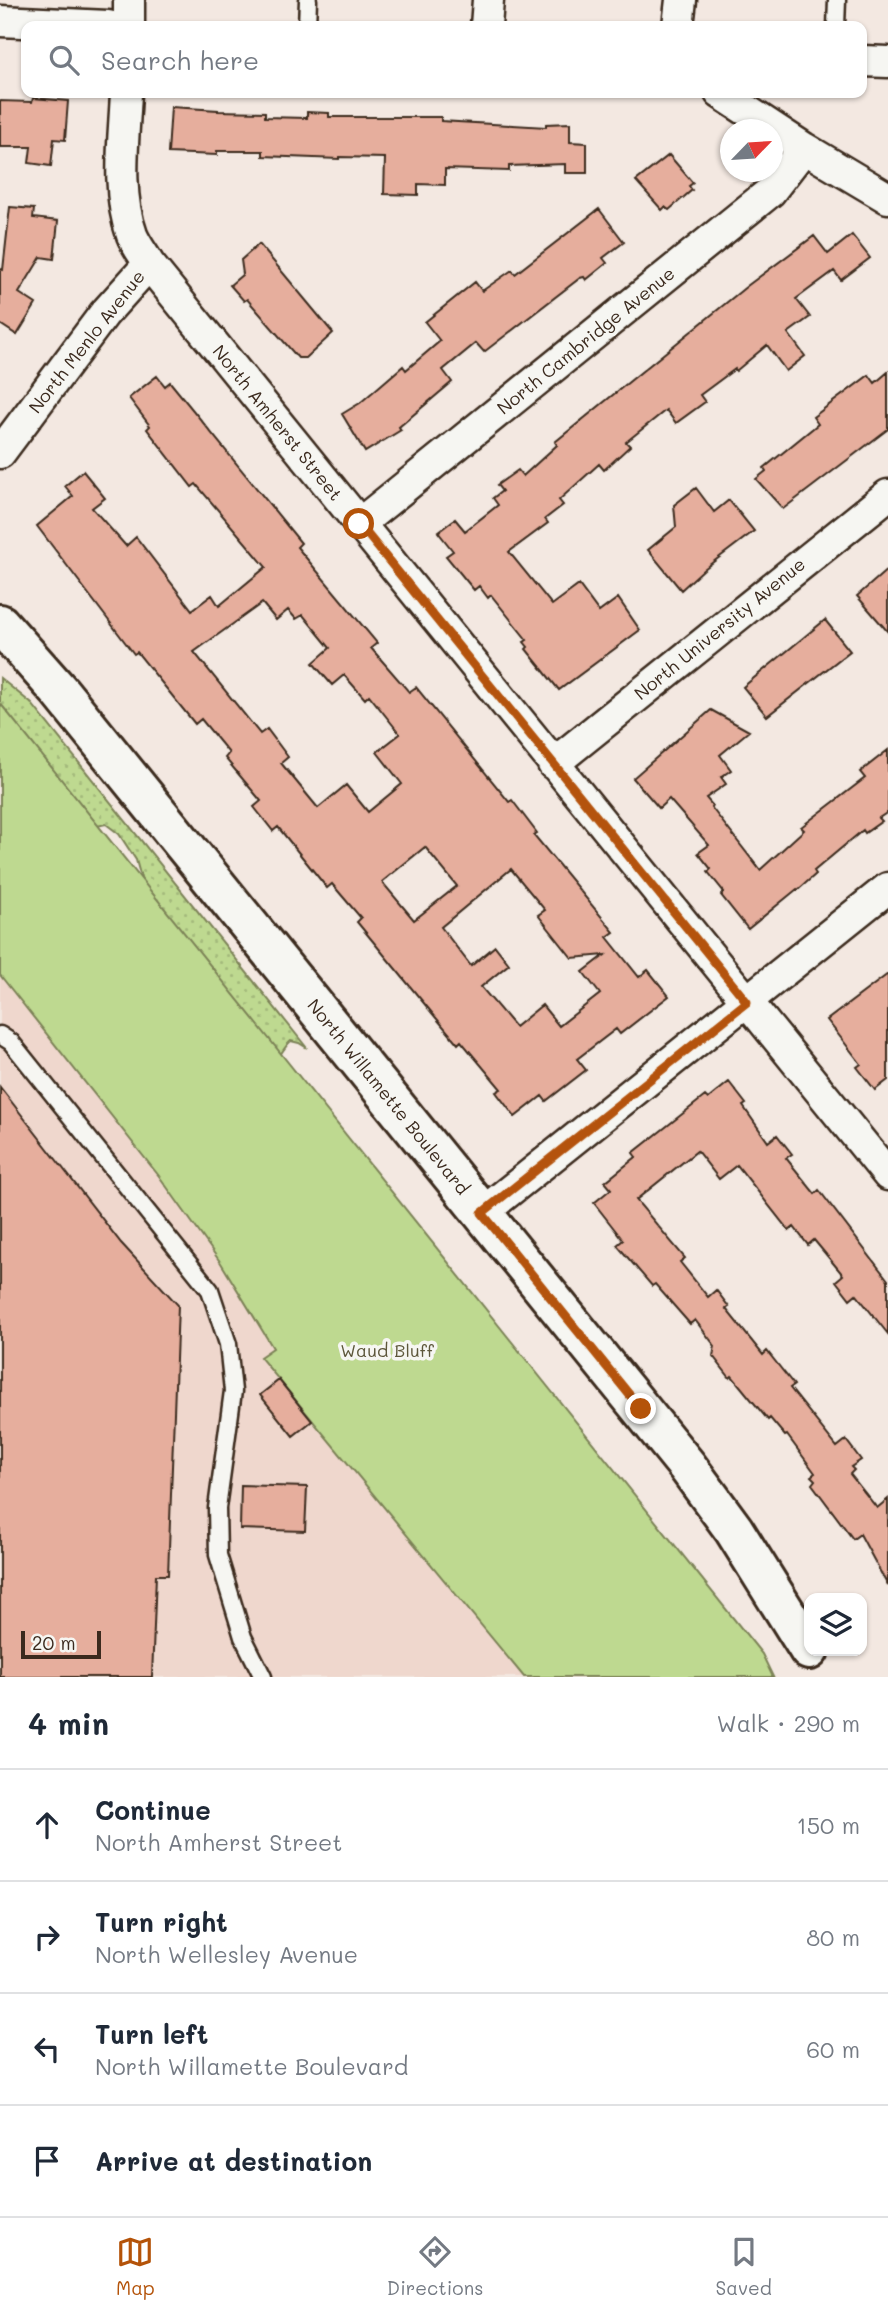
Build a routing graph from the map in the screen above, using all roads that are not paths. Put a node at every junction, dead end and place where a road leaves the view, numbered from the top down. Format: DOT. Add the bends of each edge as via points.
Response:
graph roads {
  1 [pos="130,0"];
  2 [pos="308,0"];
  3 [pos="488,0"];
  4 [pos="681,0"];
  5 [pos="837,0"];
  6 [pos="0,21"];
  7 [pos="129,21"];
  8 [pos="307,21"];
  9 [pos="486,21"];
  10 [pos="679,21"];
  11 [pos="836,21"];
  12 [pos="21,22"];
  13 [pos="867,61"];
  14 [pos="888,62"];
  15 [pos="126,98"];
  16 [pos="728,98"];
  17 [pos="804,148"];
  18 [pos="888,198"];
  19 [pos="149,264"];
  20 [pos="0,453"];
  21 [pos="888,495"];
  22 [pos="359,524"];
  23 [pos="0,624"];
  24 [pos="553,764"];
  25 [pos="888,888"];
  26 [pos="747,1002"];
  27 [pos="0,1035"];
  28 [pos="888,1175"];
  29 [pos="482,1213"];
  30 [pos="804,1641"];
  31 [pos="814,1656"];
  32 [pos="263,1677"];
  33 [pos="826,1677"];
  1 -- 7 [label="street"];
  2 -- 8 [label="lane"];
  3 -- 9 [label="street"];
  4 -- 10 [label="street"];
  5 -- 11 [label="lane"];
  6 -- 12 [label="street"];
  13 -- 14 [label="street"];
  15 -- 19 [label="street, North Amherst Street" via="122,182 126,213"];
  16 -- 17 [label="street"];
  17 -- 18 [label="street"];
  17 -- 22 [label="street, North Cambridge Avenue" via="770,192"];
  19 -- 20 [label="street, North Menlo Avenue" via="104,314"];
  19 -- 22 [label="street, North Amherst Street"];
  21 -- 24 [label="street, North University Avenue"];
  22 -- 24 [label="street, North Amherst Street"];
  23 -- 29 [label="main road, North Willamette Boulevard" via="61,693"];
  24 -- 26 [label="street, North Amherst Street"];
  25 -- 26 [label="street"];
  26 -- 28 [label="street, North Amherst Street"];
  26 -- 29 [label="street"];
  27 -- 32 [label="lane" via="11,1042 210,1290 228,1344 233,1391 217,1508 218,1555 243,1637"];
  29 -- 30 [label="main road, North Willamette Boulevard" via="687,1466"];
  31 -- 33 [label="main road, North Willamette Boulevard"];
}
